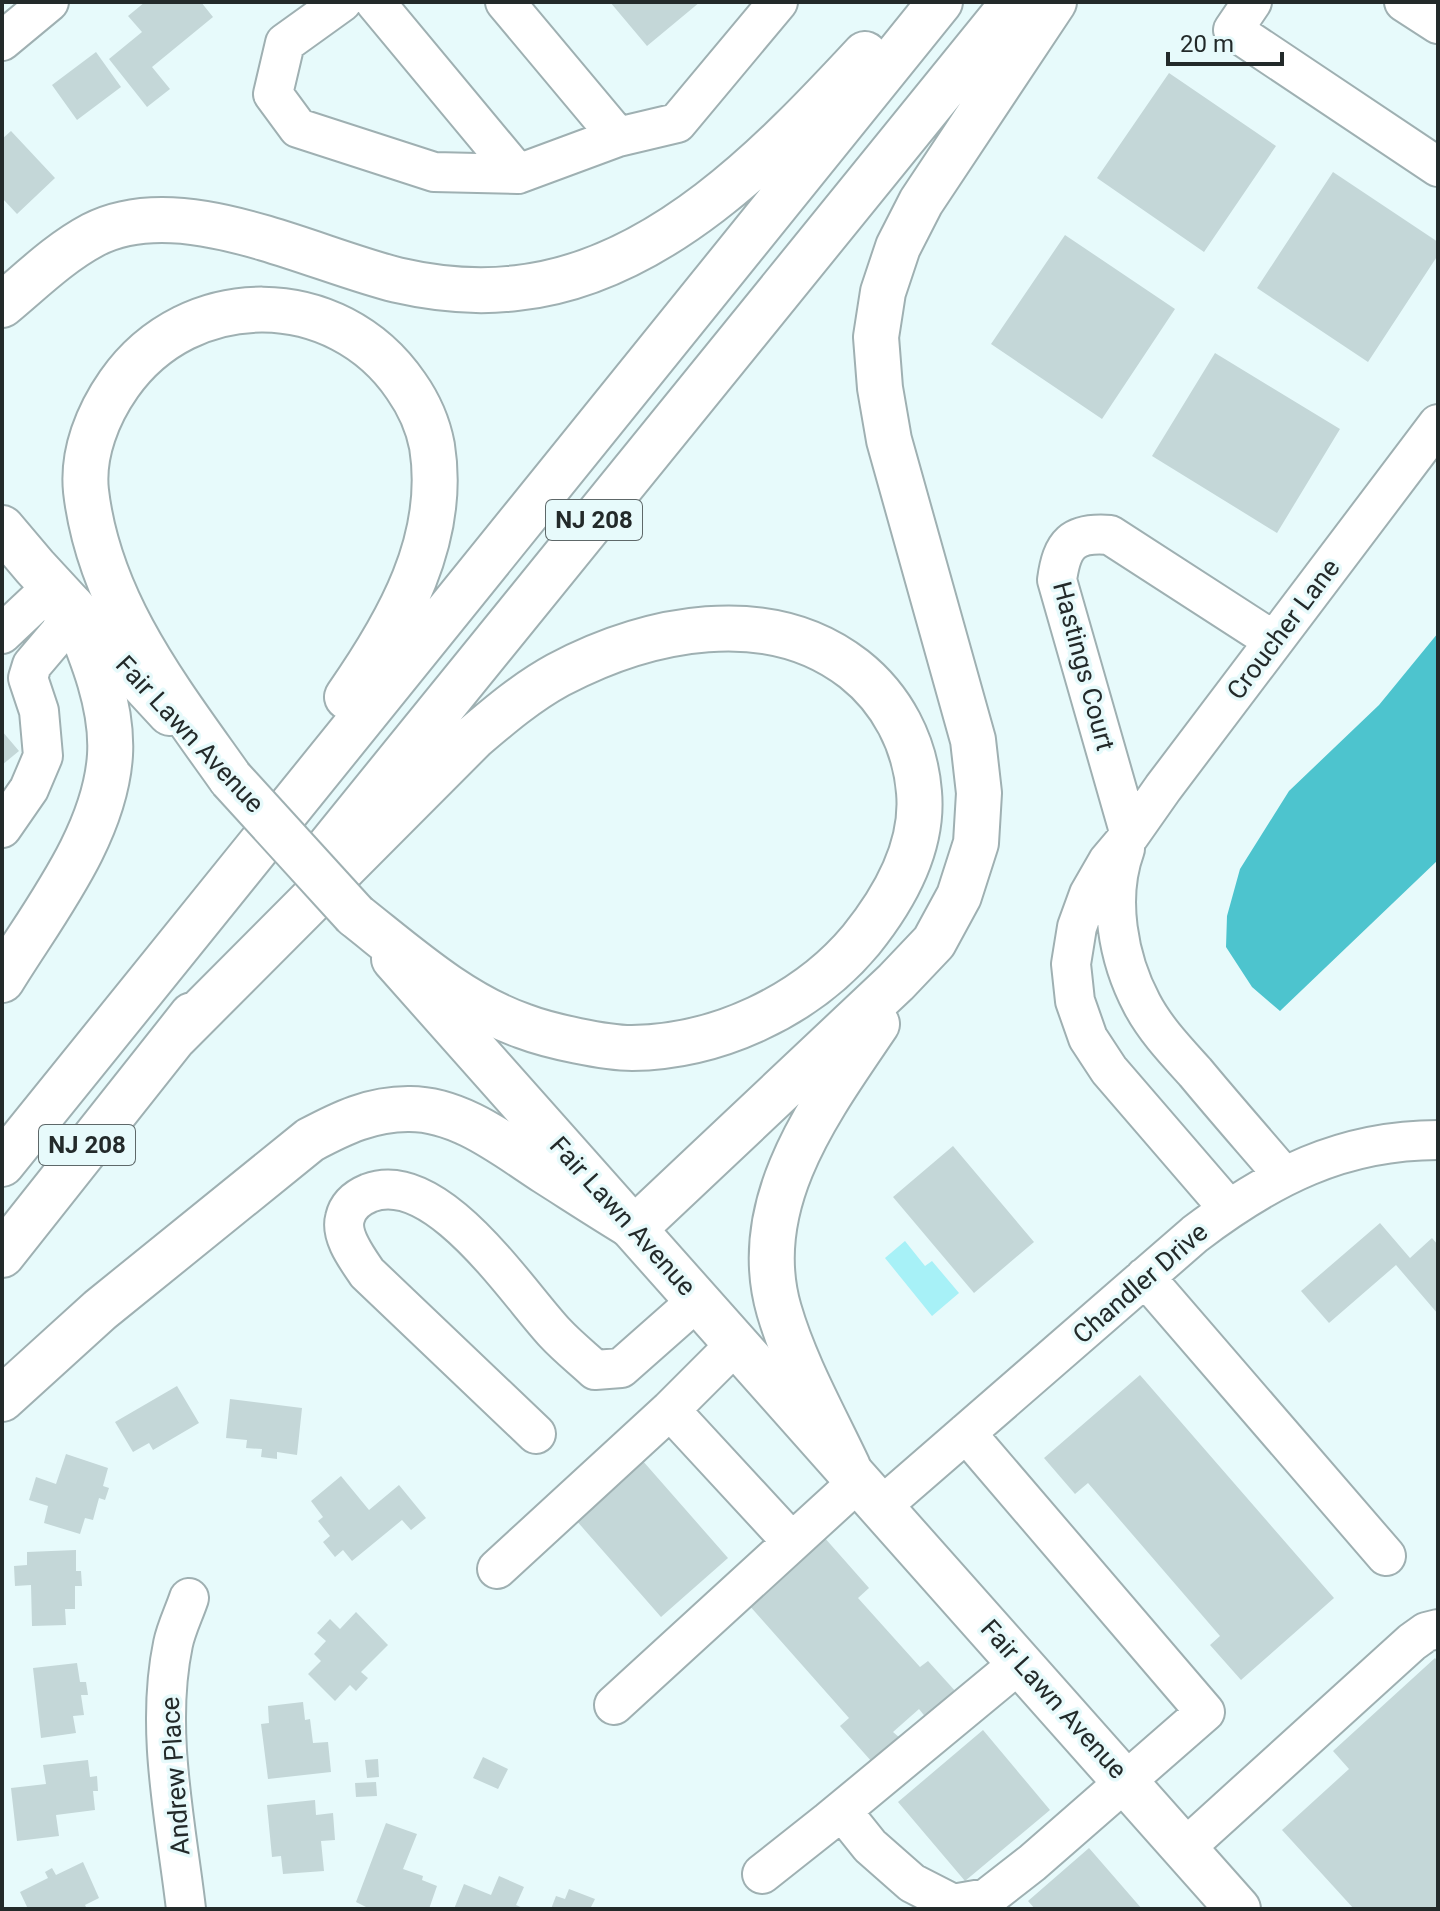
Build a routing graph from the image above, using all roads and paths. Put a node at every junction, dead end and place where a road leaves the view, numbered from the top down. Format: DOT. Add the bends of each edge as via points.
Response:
graph roads {
  1 [pos="49,2"];
  2 [pos="342,2"];
  3 [pos="375,2"];
  4 [pos="505,2"];
  5 [pos="778,2"];
  6 [pos="913,2"];
  7 [pos="940,2"];
  8 [pos="1014,2"];
  9 [pos="1054,2"];
  10 [pos="1252,2"];
  11 [pos="1404,2"];
  12 [pos="1438,24"];
  13 [pos="2,41"];
  14 [pos="618,137"];
  15 [pos="1438,167"];
  16 [pos="518,174"];
  17 [pos="2,305"];
  18 [pos="1438,424"];
  19 [pos="2,528"];
  20 [pos="62,597"];
  21 [pos="2,634"];
  22 [pos="1274,641"];
  23 [pos="231,779"];
  24 [pos="2,828"];
  25 [pos="1130,835"];
  26 [pos="355,915"];
  27 [pos="934,942"];
  28 [pos="2,980"];
  29 [pos="130,1004"];
  30 [pos="175,1037"];
  31 [pos="1438,1140"];
  32 [pos="2,1164"];
  33 [pos="1283,1175"];
  34 [pos="1228,1208"];
  35 [pos="635,1228"];
  36 [pos="2,1255"];
  37 [pos="1145,1277"];
  38 [pos="698,1300"];
  39 [pos="737,1343"];
  40 [pos="2,1399"];
  41 [pos="670,1410"];
  42 [pos="966,1433"];
  43 [pos="536,1434"];
  44 [pos="863,1484"];
  45 [pos="792,1542"];
  46 [pos="1386,1556"];
  47 [pos="497,1569"];
  48 [pos="189,1598"];
  49 [pos="1438,1629"];
  50 [pos="1021,1662"];
  51 [pos="614,1705"];
  52 [pos="1126,1780"];
  53 [pos="842,1811"];
  54 [pos="1185,1848"];
  55 [pos="762,1874"];
  56 [pos="186,1909"];
  57 [pos="1238,1909"];
  1 -- 13 [label="street"];
  2 -- 16 [label="street" via="285,43 273,94 298,128 434,172"];
  3 -- 16 [label="street"];
  4 -- 14 [label="street"];
  5 -- 14 [label="street" via="677,123"];
  6 -- 17 [label="main road" via="775,148 729,189 642,246 587,270 519,288 436,288 219,226 180,219 137,221 95,234"];
  7 -- 29 [label="main road, NJ 208"];
  8 -- 30 [label="main road, NJ 208"];
  9 -- 27 [label="main road" via="921,202 883,292 876,337 889,440 973,740 979,793 976,843 959,896"];
  10 -- 15 [label="street" via="1233,30"];
  11 -- 12 [label="street"];
  14 -- 16 [label="street"];
  18 -- 22 [label="street, Croucher Lane"];
  19 -- 20 [label="main road, Fair Lawn Avenue"];
  20 -- 21 [label="street"];
  20 -- 23 [label="main road, Fair Lawn Avenue"];
  20 -- 24 [label="street" via="60,632 32,665 28,678 39,711 43,756 29,789"];
  20 -- 28 [label="main road" via="99,678 110,753 104,792 73,865"];
  22 -- 25 [label="street, Croucher Lane"];
  22 -- 25 [label="street, Hastings Court" via="1110,535 1088,533 1070,543 1060,558 1057,580"];
  23 -- 26 [label="main road, Fair Lawn Avenue, bridge"];
  23 -- 29 [label="main road" via="159,677 110,588 86,488 88,458 104,404 129,369 160,341 194,321 236,310 276,310 316,318 356,335 391,364 409,390 432,445 428,533 416,578 370,663"];
  25 -- 33 [label="street, Croucher Lane" via="1119,865 1116,899 1127,973 1168,1041"];
  25 -- 34 [label="street, Croucher Lane" via="1108,861 1077,927 1071,964 1075,1001 1088,1038 1109,1070"];
  26 -- 30 [label="main road" via="429,973 524,1026 629,1048 676,1044 730,1030 775,1011 814,983 851,951 882,913 905,871 915,835 919,794 912,751 871,682 837,656 802,640 757,629 709,629 655,637 598,656 516,702 474,737"];
  26 -- 35 [label="main road, Fair Lawn Avenue"];
  27 -- 35 [label="main road"];
  27 -- 44 [label="main road" via="814,1118 778,1206 771,1259 778,1308 796,1356"];
  29 -- 32 [label="main road, NJ 208"];
  30 -- 36 [label="main road, NJ 208"];
  31 -- 33 [label="street, Chandler Drive" via="1367,1146"];
  33 -- 34 [label="street, Chandler Drive"];
  34 -- 37 [label="street, Chandler Drive"];
  35 -- 38 [label="main road, Fair Lawn Avenue"];
  35 -- 40 [label="main road" via="464,1123 411,1108 376,1111 310,1140 100,1310"];
  37 -- 42 [label="street, Chandler Drive"];
  37 -- 46 [label="street"];
  38 -- 39 [label="main road, Fair Lawn Avenue"];
  38 -- 43 [label="street" via="621,1368 595,1370 556,1334 466,1228 424,1200 393,1189 356,1200 343,1223 367,1273"];
  39 -- 41 [label="street"];
  39 -- 44 [label="main road, Fair Lawn Avenue"];
  41 -- 45 [label="street"];
  41 -- 47 [label="street"];
  42 -- 44 [label="street, Chandler Drive"];
  42 -- 52 [label="street" via="1205,1712"];
  44 -- 45 [label="street, Chandler Drive"];
  44 -- 50 [label="main road, Fair Lawn Avenue"];
  45 -- 51 [label="street, Chandler Drive"];
  48 -- 56 [label="street, Andrew Place" via="173,1642 167,1714"];
  49 -- 54 [label="street" via="1412,1642"];
  50 -- 52 [label="main road, Fair Lawn Avenue"];
  50 -- 53 [label="street"];
  52 -- 53 [label="street" via="987,1898 953,1904 912,1883 870,1846"];
  52 -- 54 [label="main road, Fair Lawn Avenue"];
  53 -- 55 [label="street"];
  54 -- 57 [label="main road, Fair Lawn Avenue"];
}
